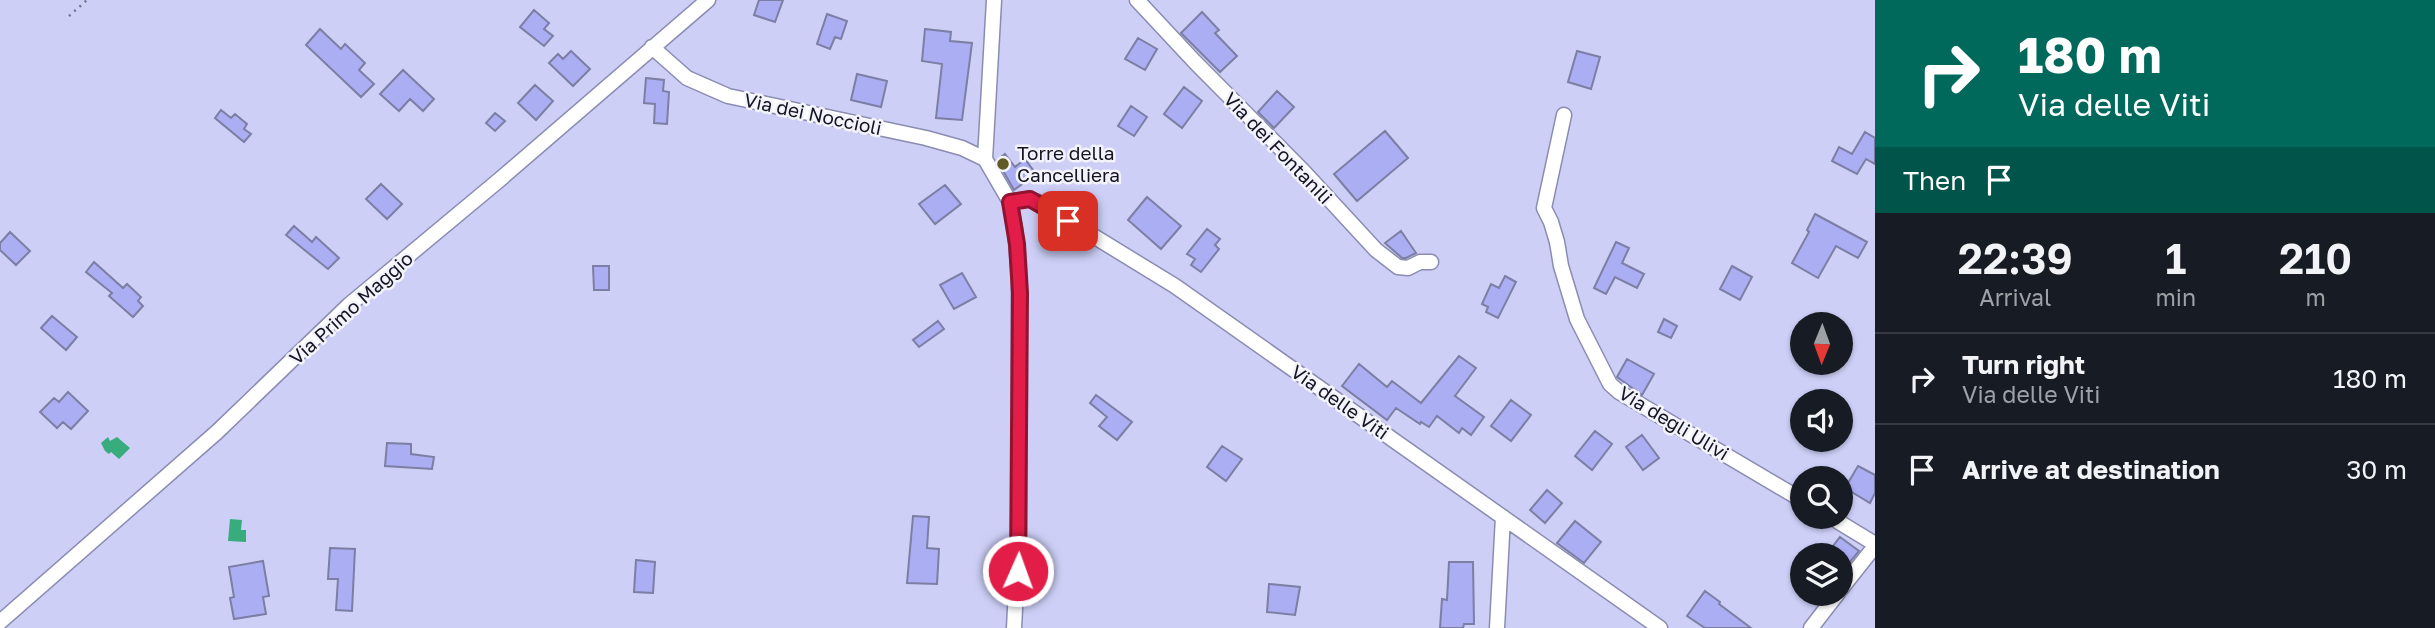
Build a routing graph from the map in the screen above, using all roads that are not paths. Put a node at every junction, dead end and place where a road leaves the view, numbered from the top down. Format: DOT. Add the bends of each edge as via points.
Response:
graph roads {
  1 [pos="708,0"];
  2 [pos="994,0"];
  3 [pos="1137,0"];
  4 [pos="652,47"];
  5 [pos="1564,115"];
  6 [pos="985,159"];
  7 [pos="1010,202"];
  8 [pos="1431,262"];
  9 [pos="1790,493"];
  10 [pos="1503,517"];
  11 [pos="1850,529"];
  12 [pos="1875,545"];
  13 [pos="1853,574"];
  14 [pos="1828,606"];
  15 [pos="0,621"];
  16 [pos="1014,628"];
  17 [pos="1497,628"];
  18 [pos="1660,628"];
  19 [pos="1811,628"];
  1 -- 4 [label="street, Via Primo Maggio"];
  2 -- 6 [label="street"];
  3 -- 8 [label="street, Via dei Fontanili" via="1376,250 1398,267"];
  4 -- 6 [label="street, Via dei Noccioli" via="687,78 729,96 926,138"];
  4 -- 15 [label="street, Via Primo Maggio" via="349,305 217,432"];
  5 -- 9 [label="street, Via degli Ulivi" via="1544,208 1577,320 1610,384"];
  6 -- 7 [label="street"];
  7 -- 10 [label="street, Via delle Viti" via="1038,202 1175,286"];
  7 -- 16 [label="street" via="1020,293"];
  10 -- 17 [label="street"];
  10 -- 18 [label="street, Via delle Viti"];
  11 -- 12 [label="street"];
  12 -- 13 [label="street"];
  14 -- 19 [label="street"];
}
